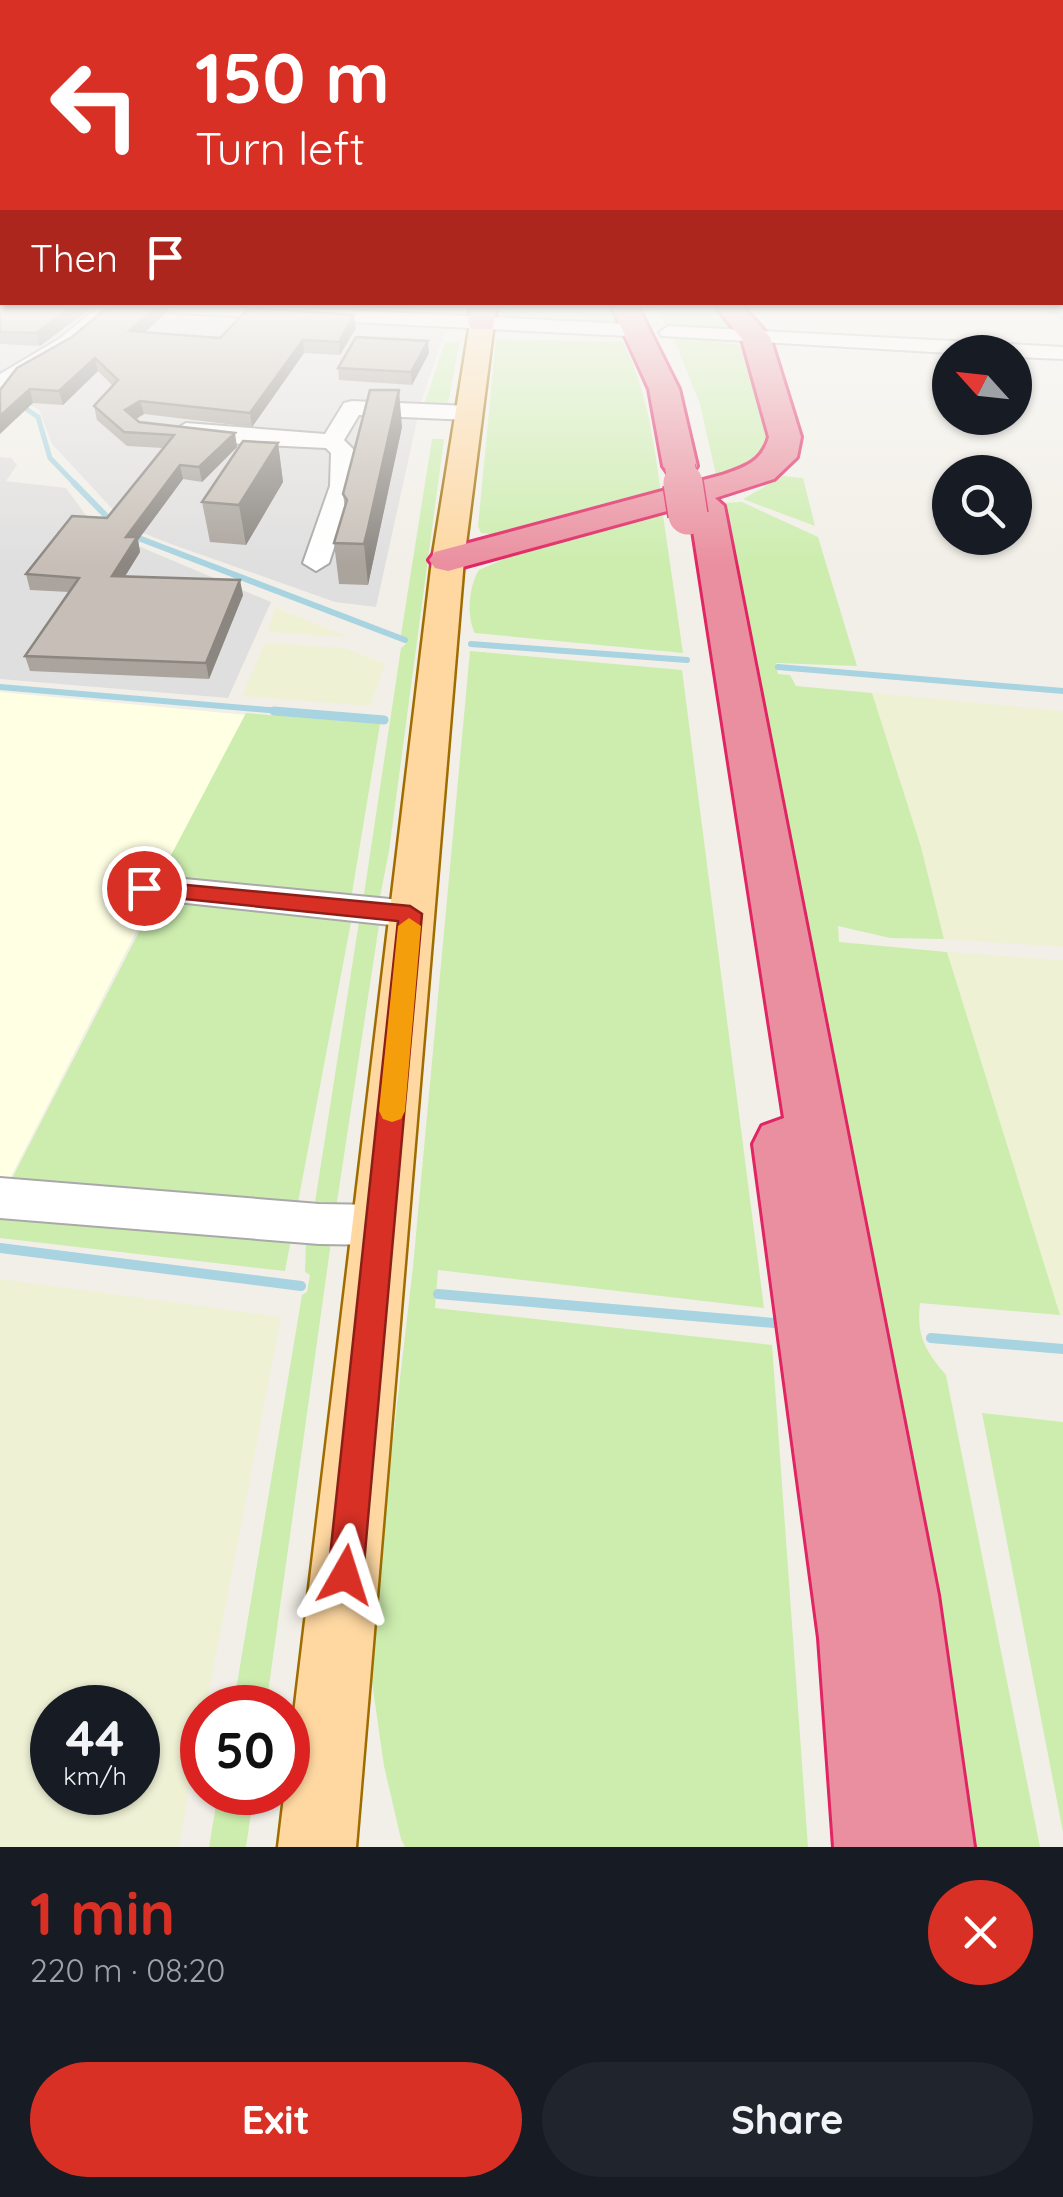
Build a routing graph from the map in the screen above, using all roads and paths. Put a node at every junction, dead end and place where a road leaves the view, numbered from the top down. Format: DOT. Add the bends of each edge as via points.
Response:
graph roads {
  1 [pos="472,393"];
  2 [pos="665,393"];
  3 [pos="772,393"];
  4 [pos="469,414"];
  5 [pos="156,426"];
  6 [pos="332,441"];
  7 [pos="693,487"];
  8 [pos="448,560"];
  9 [pos="316,563"];
  10 [pos="144,888"];
  11 [pos="410,914"];
  12 [pos="0,1198"];
  13 [pos="382,1225"];
  14 [pos="317,1847"];
  15 [pos="880,1847"];
  16 [pos="928,1847"];
  1 -- 4 [label="main road"];
  2 -- 7 [label="highway"];
  3 -- 8 [label="highway" via="785,437 780,457 762,472"];
  4 -- 6 [label="street" via="347,407"];
  4 -- 8 [label="main road"];
  5 -- 6 [label="street"];
  6 -- 9 [label="street" via="343,451 342,486"];
  7 -- 15 [label="highway" via="860,1638"];
  7 -- 16 [label="highway" via="898,1595"];
  8 -- 11 [label="main road"];
  10 -- 11 [label="street"];
  11 -- 13 [label="main road"];
  12 -- 13 [label="street"];
  13 -- 14 [label="main road"];
}
